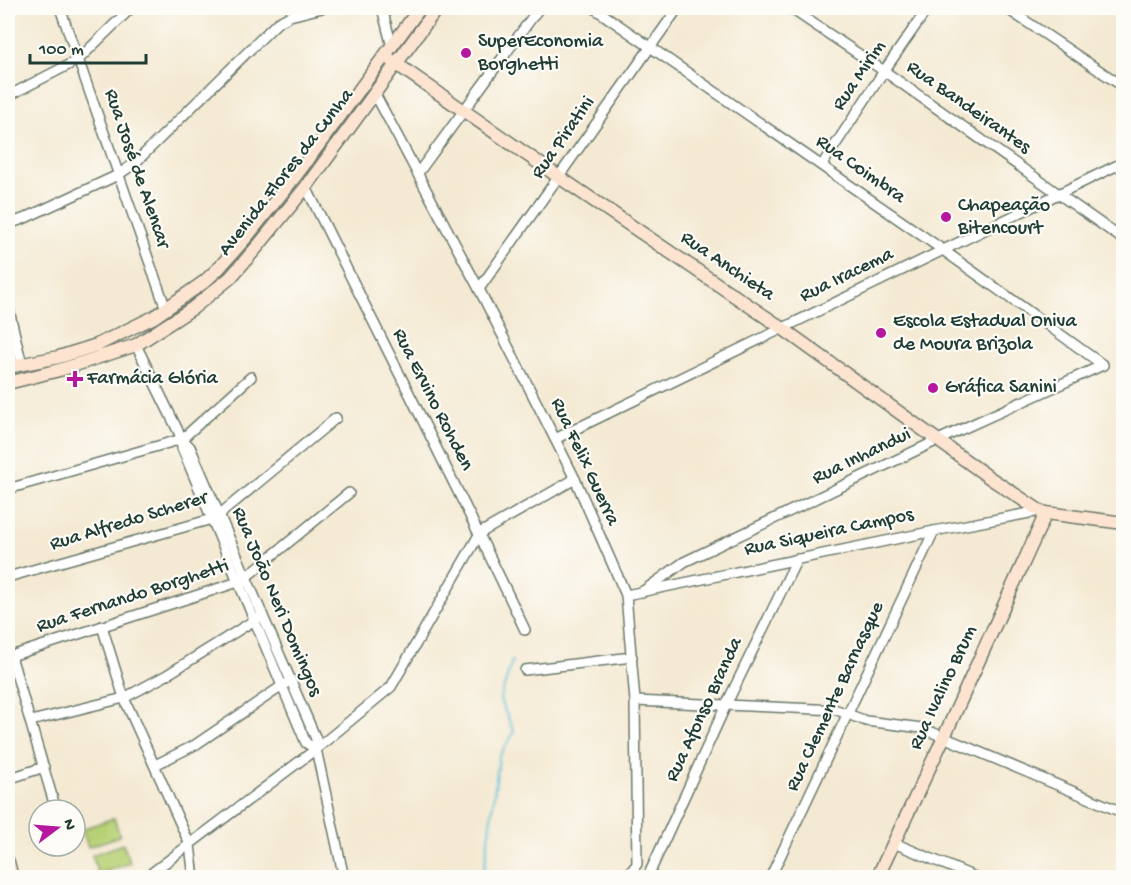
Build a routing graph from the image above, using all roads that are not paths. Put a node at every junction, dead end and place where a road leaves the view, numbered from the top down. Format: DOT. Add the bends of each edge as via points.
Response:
graph roads {
  1 [pos="60,8"];
  2 [pos="131,8"];
  3 [pos="322,8"];
  4 [pos="382,8"];
  5 [pos="420,8"];
  6 [pos="437,8"];
  7 [pos="539,8"];
  8 [pos="594,8"];
  9 [pos="678,8"];
  10 [pos="790,8"];
  11 [pos="928,8"];
  12 [pos="1006,8"];
  13 [pos="651,46"];
  14 [pos="388,51"];
  15 [pos="78,60"];
  16 [pos="396,64"];
  17 [pos="884,71"];
  18 [pos="1124,87"];
  19 [pos="375,92"];
  20 [pos="8,96"];
  21 [pos="464,111"];
  22 [pos="1124,162"];
  23 [pos="822,165"];
  24 [pos="418,173"];
  25 [pos="118,175"];
  26 [pos="559,177"];
  27 [pos="306,187"];
  28 [pos="1058,193"];
  29 [pos="8,224"];
  30 [pos="1124,240"];
  31 [pos="943,250"];
  32 [pos="479,289"];
  33 [pos="8,306"];
  34 [pos="166,309"];
  35 [pos="154,317"];
  36 [pos="782,327"];
  37 [pos="157,332"];
  38 [pos="136,345"];
  39 [pos="22,365"];
  40 [pos="1103,365"];
  41 [pos="8,367"];
  42 [pos="251,378"];
  43 [pos="8,382"];
  44 [pos="336,418"];
  45 [pos="182,439"];
  46 [pos="555,439"];
  47 [pos="938,440"];
  48 [pos="575,480"];
  49 [pos="8,489"];
  50 [pos="349,494"];
  51 [pos="1043,512"];
  52 [pos="215,517"];
  53 [pos="1124,523"];
  54 [pos="934,531"];
  55 [pos="480,533"];
  56 [pos="797,559"];
  57 [pos="8,577"];
  58 [pos="242,580"];
  59 [pos="642,592"];
  60 [pos="626,595"];
  61 [pos="258,618"];
  62 [pos="102,626"];
  63 [pos="525,630"];
  64 [pos="9,657"];
  65 [pos="632,657"];
  66 [pos="525,670"];
  67 [pos="286,684"];
  68 [pos="124,698"];
  69 [pos="635,700"];
  70 [pos="726,705"];
  71 [pos="848,714"];
  72 [pos="31,721"];
  73 [pos="944,737"];
  74 [pos="316,749"];
  75 [pos="155,765"];
  76 [pos="45,766"];
  77 [pos="8,779"];
  78 [pos="53,798"];
  79 [pos="1124,813"];
  80 [pos="894,843"];
  81 [pos="190,844"];
  82 [pos="8,862"];
  83 [pos="12,878"];
  84 [pos="146,878"];
  85 [pos="194,878"];
  86 [pos="344,878"];
  87 [pos="626,878"];
  88 [pos="650,878"];
  89 [pos="770,878"];
  90 [pos="877,878"];
  91 [pos="977,878"];
  1 -- 15 [label="street, Rua José de Alencar"];
  2 -- 15 [label="street"];
  3 -- 25 [label="street" via="277,23 135,163"];
  4 -- 14 [label="street"];
  5 -- 14 [label="main road, Avenida Flores da Cunha"];
  6 -- 16 [label="main road, Avenida Flores da Cunha"];
  7 -- 21 [label="street"];
  8 -- 13 [label="street, Rua Coimbra"];
  9 -- 13 [label="street, Rua Piratini"];
  10 -- 17 [label="street, Rua Bandeirantes"];
  11 -- 17 [label="street, Rua Mirim"];
  12 -- 18 [label="street"];
  13 -- 23 [label="street, Rua Coimbra"];
  13 -- 26 [label="street, Rua Piratini"];
  14 -- 16 [label="main road, Rua Anchieta"];
  14 -- 34 [label="main road, Avenida Flores da Cunha" via="234,252 204,282"];
  15 -- 20 [label="street"];
  15 -- 25 [label="street, Rua José de Alencar"];
  16 -- 19 [label="main road, Avenida Flores da Cunha"];
  16 -- 21 [label="main road, Rua Anchieta"];
  17 -- 23 [label="street, Rua Mirim"];
  17 -- 28 [label="street, Rua Bandeirantes"];
  19 -- 24 [label="street, Rua Felix Guerra"];
  19 -- 27 [label="main road, Avenida Flores da Cunha"];
  21 -- 24 [label="street"];
  21 -- 26 [label="main road, Rua Anchieta"];
  22 -- 28 [label="street, Rua Iracema"];
  23 -- 31 [label="street, Rua Coimbra"];
  24 -- 32 [label="street, Rua Felix Guerra"];
  25 -- 29 [label="street"];
  25 -- 34 [label="street, Rua José de Alencar"];
  26 -- 32 [label="street, Rua Piratini"];
  26 -- 36 [label="main road, Rua Anchieta"];
  27 -- 37 [label="main road, Avenida Flores da Cunha" via="230,278"];
  27 -- 55 [label="street, Rua Ervino Rohden"];
  28 -- 30 [label="street, Rua Bandeirantes"];
  28 -- 31 [label="street, Rua Iracema"];
  31 -- 36 [label="street, Rua Iracema"];
  31 -- 40 [label="street, Rua Coimbra"];
  32 -- 46 [label="street, Rua Felix Guerra"];
  33 -- 39 [label="street"];
  34 -- 35 [label="main road, Avenida Flores da Cunha"];
  34 -- 37 [label="main road" via="169,322"];
  35 -- 38 [label="main road" via="134,336"];
  35 -- 39 [label="main road, Avenida Flores da Cunha" via="97,345"];
  36 -- 46 [label="street, Rua Iracema"];
  36 -- 47 [label="main road, Rua Anchieta"];
  37 -- 38 [label="main road, Avenida Flores da Cunha"];
  38 -- 43 [label="main road, Avenida Flores da Cunha"];
  38 -- 45 [label="street, Rua João Neri Domingos"];
  39 -- 41 [label="main road, Avenida Flores da Cunha"];
  40 -- 47 [label="street, Rua Inhandui"];
  42 -- 45 [label="street"];
  44 -- 52 [label="street, Rua Alfredo Scherer"];
  45 -- 49 [label="street"];
  45 -- 52 [label="street, Rua João Neri Domingos" via="190,447"];
  46 -- 48 [label="street, Rua Felix Guerra"];
  47 -- 51 [label="main road, Rua Anchieta"];
  47 -- 59 [label="street, Rua Inhandui" via="684,562"];
  48 -- 55 [label="street"];
  48 -- 60 [label="street, Rua Felix Guerra"];
  50 -- 58 [label="street, Rua Fernando Borghetti"];
  51 -- 53 [label="main road, Rua Siqueira Campos"];
  51 -- 54 [label="street, Rua Siqueira Campos"];
  51 -- 73 [label="main road, Rua Ivalino Brum"];
  52 -- 57 [label="street, Rua Alfredo Scherer"];
  52 -- 58 [label="street, Rua João Neri Domingos"];
  54 -- 56 [label="street, Rua Siqueira Campos"];
  54 -- 71 [label="street, Rua Clemente Barnasque"];
  55 -- 63 [label="street, Rua Ervino Rohden"];
  55 -- 74 [label="street" via="391,687"];
  56 -- 59 [label="street, Rua Siqueira Campos"];
  56 -- 70 [label="street, Rua Afonso Branda"];
  58 -- 61 [label="street, Rua João Neri Domingos"];
  58 -- 62 [label="street, Rua Fernando Borghetti"];
  59 -- 60 [label="street, Rua Siqueira Campos"];
  60 -- 65 [label="street, Rua Felix Guerra"];
  61 -- 67 [label="street, Rua João Neri Domingos"];
  61 -- 68 [label="street"];
  62 -- 64 [label="street, Rua Fernando Borghetti"];
  62 -- 68 [label="street"];
  64 -- 72 [label="street"];
  65 -- 66 [label="street"];
  65 -- 69 [label="street, Rua Felix Guerra"];
  67 -- 74 [label="street, Rua João Neri Domingos" via="316,739"];
  67 -- 75 [label="street" via="195,745"];
  68 -- 72 [label="street"];
  68 -- 75 [label="street"];
  69 -- 70 [label="street"];
  69 -- 87 [label="street, Rua Felix Guerra" via="637,864"];
  70 -- 71 [label="street" via="837,710"];
  70 -- 88 [label="street, Rua Afonso Branda"];
  71 -- 73 [label="street" via="866,721 922,728"];
  71 -- 89 [label="street, Rua Clemente Barnasque"];
  72 -- 76 [label="street"];
  73 -- 79 [label="street"];
  73 -- 80 [label="main road, Rua Ivalino Brum"];
  74 -- 81 [label="street"];
  74 -- 86 [label="street, Rua João Neri Domingos"];
  75 -- 81 [label="street"];
  76 -- 77 [label="street"];
  76 -- 78 [label="street"];
  80 -- 90 [label="main road, Rua Ivalino Brum"];
  80 -- 91 [label="street"];
  81 -- 84 [label="street"];
  81 -- 85 [label="street"];
  82 -- 83 [label="main road"];
}
